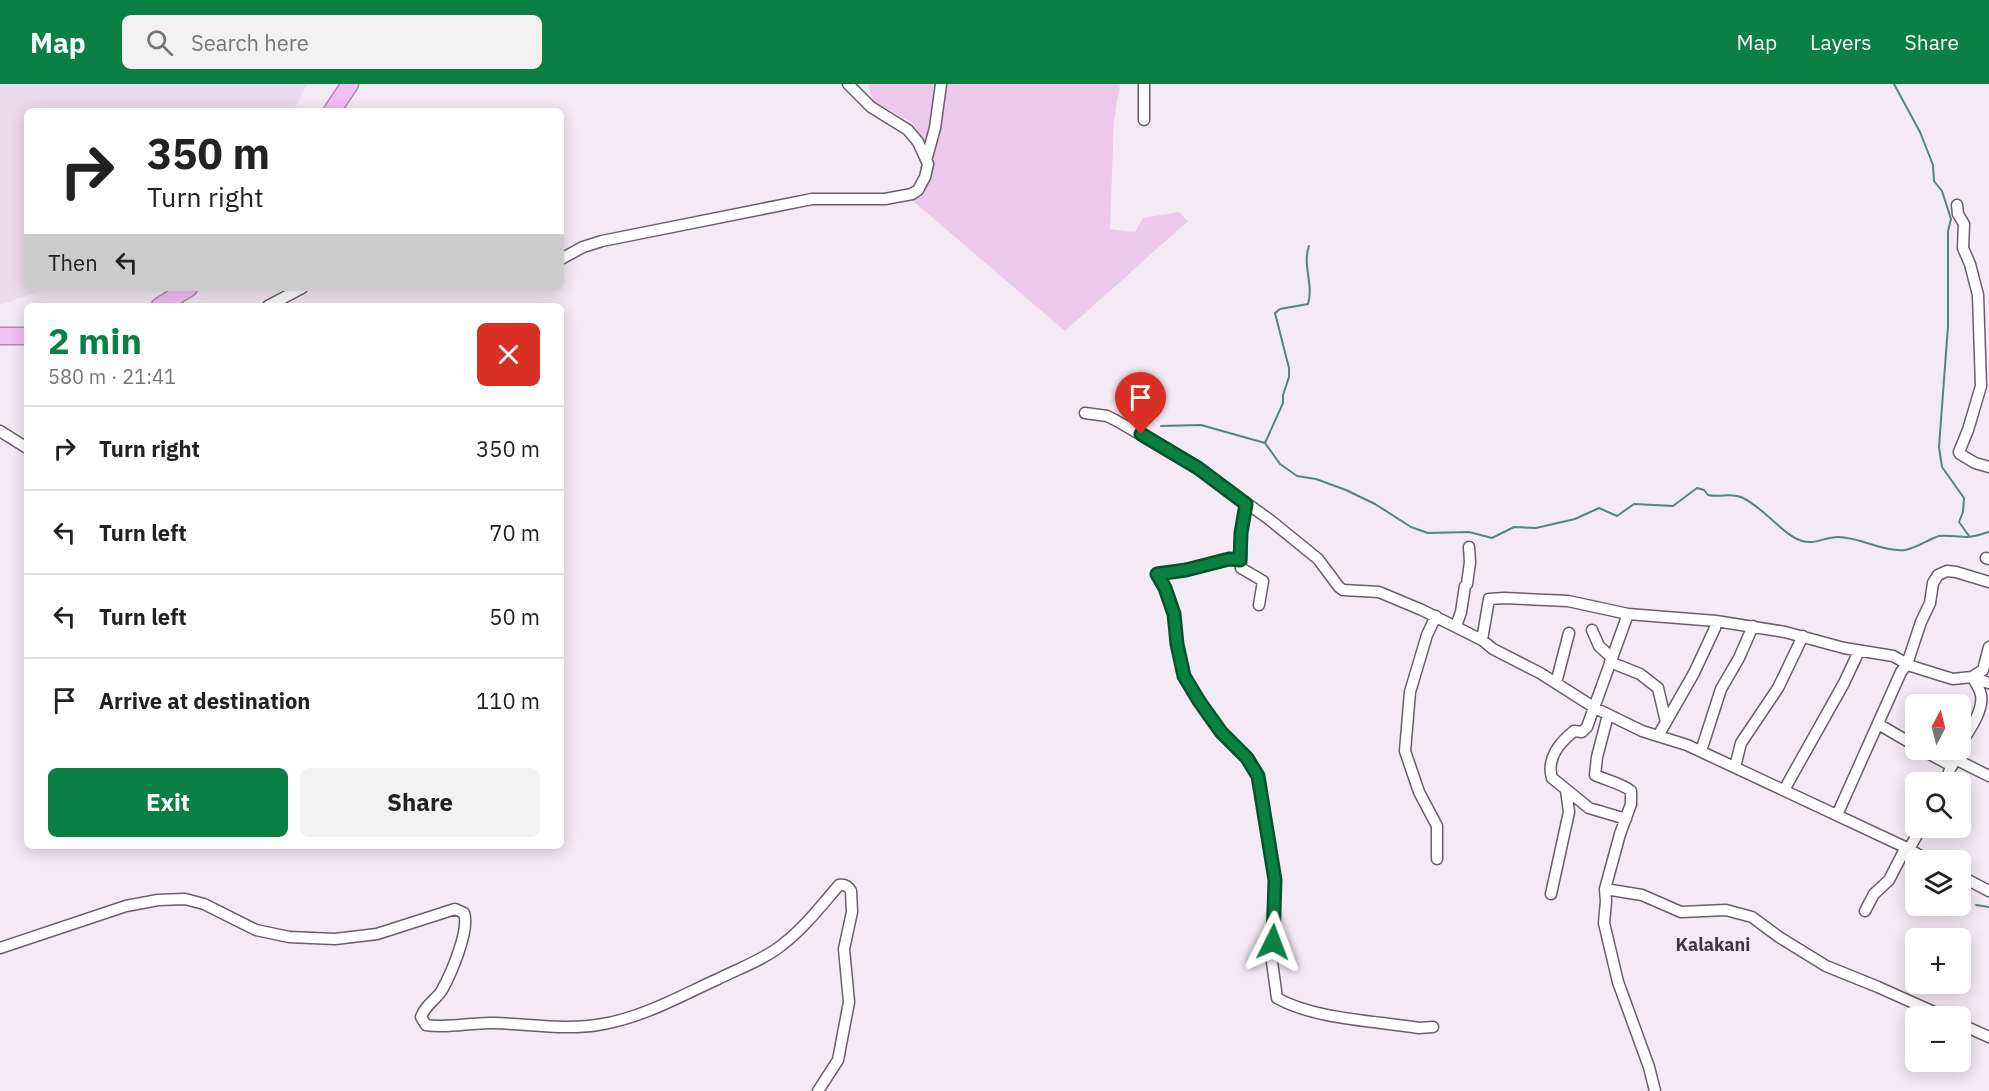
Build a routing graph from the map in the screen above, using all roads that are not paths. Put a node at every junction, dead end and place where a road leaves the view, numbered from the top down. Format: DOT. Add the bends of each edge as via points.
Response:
graph roads {
  1 [pos="350,84"];
  2 [pos="848,84"];
  3 [pos="941,84"];
  4 [pos="1144,84"];
  5 [pos="334,108"];
  6 [pos="1144,120"];
  7 [pos="927,157"];
  8 [pos="1957,206"];
  9 [pos="564,257"];
  10 [pos="184,291"];
  11 [pos="296,291"];
  12 [pos="165,303"];
  13 [pos="274,303"];
  14 [pos="0,336"];
  15 [pos="24,336"];
  16 [pos="1085,413"];
  17 [pos="0,431"];
  18 [pos="24,446"];
  19 [pos="1989,467"];
  20 [pos="1246,504"];
  21 [pos="1469,547"];
  22 [pos="1240,560"];
  23 [pos="1989,582"];
  24 [pos="1259,605"];
  25 [pos="1628,614"];
  26 [pos="1436,616"];
  27 [pos="1716,621"];
  28 [pos="1456,626"];
  29 [pos="1753,626"];
  30 [pos="1592,630"];
  31 [pos="1569,633"];
  32 [pos="1803,636"];
  33 [pos="1482,640"];
  34 [pos="1989,647"];
  35 [pos="1859,651"];
  36 [pos="1611,659"];
  37 [pos="1907,664"];
  38 [pos="1972,677"];
  39 [pos="1556,683"];
  40 [pos="1989,683"];
  41 [pos="1595,708"];
  42 [pos="1608,715"];
  43 [pos="1666,722"];
  44 [pos="1878,724"];
  45 [pos="1971,726"];
  46 [pos="1658,736"];
  47 [pos="1905,740"];
  48 [pos="1701,751"];
  49 [pos="1959,760"];
  50 [pos="1735,767"];
  51 [pos="1989,776"];
  52 [pos="1566,790"];
  53 [pos="1784,790"];
  54 [pos="1837,815"];
  55 [pos="1626,819"];
  56 [pos="1914,838"];
  57 [pos="1908,848"];
  58 [pos="1911,850"];
  59 [pos="1437,859"];
  60 [pos="1971,882"];
  61 [pos="1605,889"];
  62 [pos="1989,891"];
  63 [pos="1551,894"];
  64 [pos="1865,911"];
  65 [pos="0,948"];
  66 [pos="1921,1006"];
  67 [pos="1433,1027"];
  68 [pos="1971,1029"];
  69 [pos="1989,1037"];
  70 [pos="818,1091"];
  71 [pos="1655,1091"];
  1 -- 5 [label="highway"];
  2 -- 7 [label="street" via="871,108 908,130"];
  3 -- 7 [label="street"];
  4 -- 6 [label="street"];
  7 -- 9 [label="street" via="923,182 918,190 903,197 825,198 787,203 602,241"];
  8 -- 19 [label="street" via="1964,224 1963,248 1978,295 1981,386 1959,452"];
  10 -- 12 [label="highway"];
  11 -- 13 [label="street"];
  14 -- 15 [label="highway"];
  16 -- 20 [label="street" via="1107,416 1131,428 1198,468"];
  17 -- 18 [label="street"];
  20 -- 22 [label="street"];
  20 -- 26 [label="street" via="1310,552 1343,590 1379,592"];
  21 -- 28 [label="street" via="1467,584"];
  22 -- 24 [label="street" via="1241,568 1263,581"];
  22 -- 67 [label="street" via="1157,574 1174,614 1184,676 1221,732 1247,758 1258,776 1275,880 1272,962 1277,998 1318,1013"];
  23 -- 37 [label="street" via="1956,572 1938,575"];
  25 -- 27 [label="street"];
  25 -- 33 [label="street" via="1568,601 1490,599"];
  25 -- 36 [label="street"];
  26 -- 28 [label="street"];
  26 -- 59 [label="street" via="1410,692 1405,751 1419,792 1437,826"];
  27 -- 29 [label="street"];
  27 -- 43 [label="street" via="1694,673"];
  28 -- 33 [label="street"];
  29 -- 32 [label="street"];
  29 -- 48 [label="street" via="1721,689"];
  30 -- 36 [label="street"];
  31 -- 39 [label="street"];
  32 -- 35 [label="street"];
  32 -- 50 [label="street" via="1778,688 1741,743"];
  33 -- 39 [label="street"];
  34 -- 38 [label="street" via="1983,670"];
  35 -- 37 [label="street" via="1893,656"];
  35 -- 53 [label="street"];
  36 -- 41 [label="street"];
  36 -- 43 [label="street" via="1658,688"];
  37 -- 38 [label="street" via="1953,679"];
  37 -- 44 [label="street"];
  38 -- 40 [label="street"];
  38 -- 45 [label="street" via="1981,694"];
  39 -- 41 [label="street"];
  41 -- 42 [label="street"];
  41 -- 52 [label="street" via="1587,727 1565,738 1552,756 1552,778"];
  42 -- 46 [label="street"];
  42 -- 55 [label="street" via="1595,776 1631,790"];
  43 -- 46 [label="street"];
  44 -- 47 [label="street"];
  44 -- 54 [label="street"];
  46 -- 48 [label="street"];
  48 -- 50 [label="street"];
  49 -- 51 [label="street"];
  50 -- 53 [label="street"];
  52 -- 55 [label="street" via="1589,808"];
  52 -- 63 [label="street" via="1569,812"];
  53 -- 54 [label="street"];
  54 -- 57 [label="street"];
  55 -- 61 [label="street"];
  56 -- 57 [label="street"];
  57 -- 58 [label="street"];
  57 -- 64 [label="street"];
  60 -- 62 [label="street"];
  61 -- 66 [label="street" via="1642,895 1681,912 1726,910 1752,917 1826,966"];
  61 -- 71 [label="street" via="1604,923 1611,954"];
  65 -- 70 [label="street" via="126,906 158,900 185,899 204,904 256,930 290,938 335,939 377,934 455,909 464,913 467,925 441,992 424,1010 426,1024 569,1028 603,1024 655,1010 745,968 808,923 842,884 851,891 852,912 844,949 849,1002 838,1060"];
  68 -- 69 [label="street"];
}
